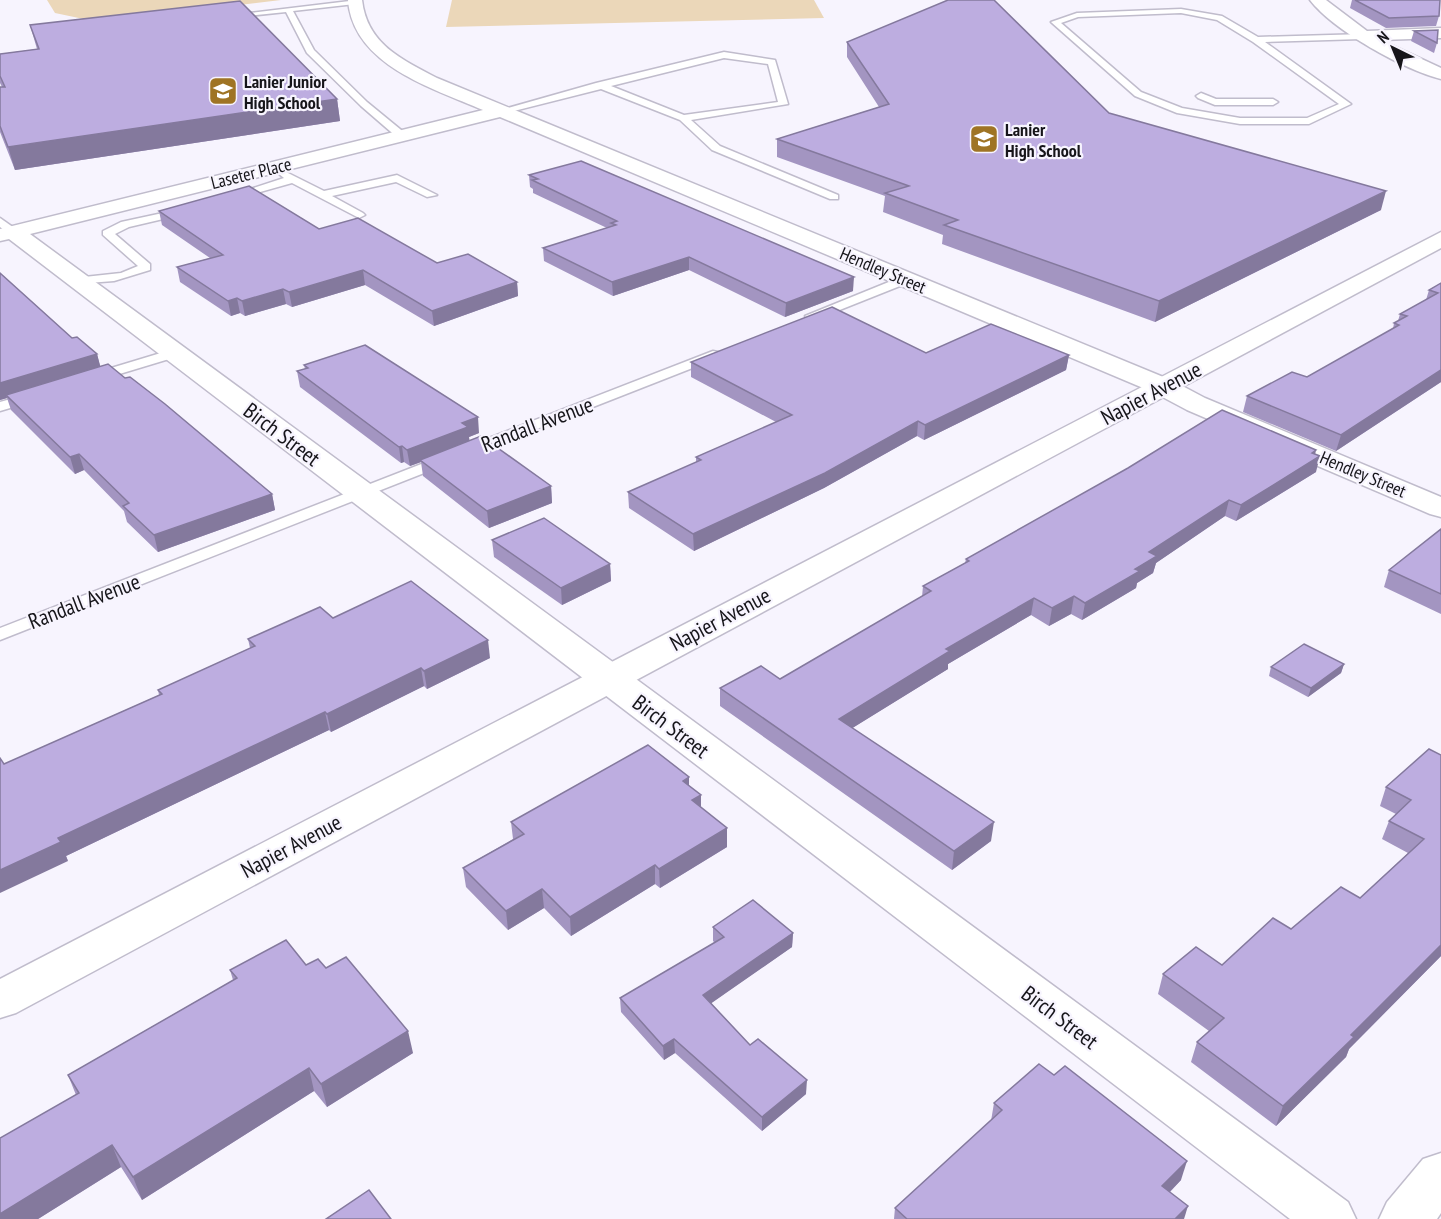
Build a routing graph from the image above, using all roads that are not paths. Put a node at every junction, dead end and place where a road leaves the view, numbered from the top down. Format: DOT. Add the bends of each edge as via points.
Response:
graph roads {
  1 [pos="1317,0"];
  2 [pos="355,1"];
  3 [pos="288,9"];
  4 [pos="1158,12"];
  5 [pos="1106,14"];
  6 [pos="219,17"];
  7 [pos="1166,20"];
  8 [pos="1112,22"];
  9 [pos="1441,33"];
  10 [pos="1362,36"];
  11 [pos="1256,40"];
  12 [pos="1441,74"];
  13 [pos="599,85"];
  14 [pos="1261,93"];
  15 [pos="1201,96"];
  16 [pos="1282,106"];
  17 [pos="502,111"];
  18 [pos="683,118"];
  19 [pos="1309,121"];
  20 [pos="402,136"];
  21 [pos="271,168"];
  22 [pos="293,179"];
  23 [pos="322,195"];
  24 [pos="431,195"];
  25 [pos="834,196"];
  26 [pos="220,200"];
  27 [pos="106,209"];
  28 [pos="172,214"];
  29 [pos="359,215"];
  30 [pos="124,224"];
  31 [pos="4,229"];
  32 [pos="1441,239"];
  33 [pos="906,279"];
  34 [pos="79,281"];
  35 [pos="795,323"];
  36 [pos="728,349"];
  37 [pos="174,353"];
  38 [pos="76,383"];
  39 [pos="1164,387"];
  40 [pos="44,393"];
  41 [pos="0,407"];
  42 [pos="360,493"];
  43 [pos="1441,508"];
  44 [pos="0,634"];
  45 [pos="607,679"];
  46 [pos="0,1000"];
  47 [pos="1441,1175"];
  48 [pos="1330,1219"];
  49 [pos="1405,1219"];
  1 -- 10 [label="street"];
  2 -- 3 [label="lane"];
  2 -- 17 [label="street, Hendley Street" via="357,19 373,42 402,66"];
  3 -- 6 [label="lane"];
  3 -- 20 [label="lane" via="310,51"];
  4 -- 5 [label="lane"];
  4 -- 7 [label="lane"];
  4 -- 11 [label="lane" via="1181,11 1219,18"];
  5 -- 8 [label="lane"];
  5 -- 19 [label="lane" via="1077,15 1055,22 1138,94 1180,111 1240,121"];
  9 -- 10 [label="street"];
  10 -- 11 [label="lane"];
  10 -- 12 [label="street" via="1379,48"];
  11 -- 19 [label="lane" via="1346,104"];
  13 -- 17 [label="lane"];
  13 -- 18 [label="lane"];
  13 -- 18 [label="lane" via="724,55 772,62 783,104"];
  14 -- 16 [label="lane"];
  15 -- 16 [label="lane" via="1215,102"];
  16 -- 19 [label="lane"];
  17 -- 20 [label="street, Laseter Place"];
  17 -- 33 [label="street, Hendley Street"];
  18 -- 25 [label="lane" via="716,148"];
  20 -- 21 [label="street, Laseter Place"];
  21 -- 22 [label="lane"];
  21 -- 27 [label="street, Laseter Place"];
  22 -- 23 [label="lane"];
  22 -- 26 [label="lane"];
  23 -- 24 [label="lane" via="397,178"];
  23 -- 29 [label="lane"];
  27 -- 30 [label="lane"];
  27 -- 31 [label="street, Laseter Place"];
  28 -- 30 [label="lane"];
  30 -- 34 [label="lane" via="107,233 146,267 114,278"];
  31 -- 34 [label="street, Birch Street"];
  32 -- 39 [label="street, Napier Avenue"];
  33 -- 35 [label="lane"];
  33 -- 39 [label="street, Hendley Street"];
  34 -- 37 [label="street, Birch Street"];
  36 -- 42 [label="lane, Randall Avenue"];
  37 -- 38 [label="lane"];
  37 -- 42 [label="street, Birch Street"];
  39 -- 43 [label="street, Hendley Street"];
  39 -- 45 [label="street, Napier Avenue"];
  40 -- 41 [label="lane"];
  42 -- 44 [label="lane, Randall Avenue"];
  42 -- 45 [label="street, Birch Street"];
  45 -- 46 [label="street, Napier Avenue"];
  45 -- 48 [label="street, Birch Street"];
  47 -- 49 [label="street"];
}
